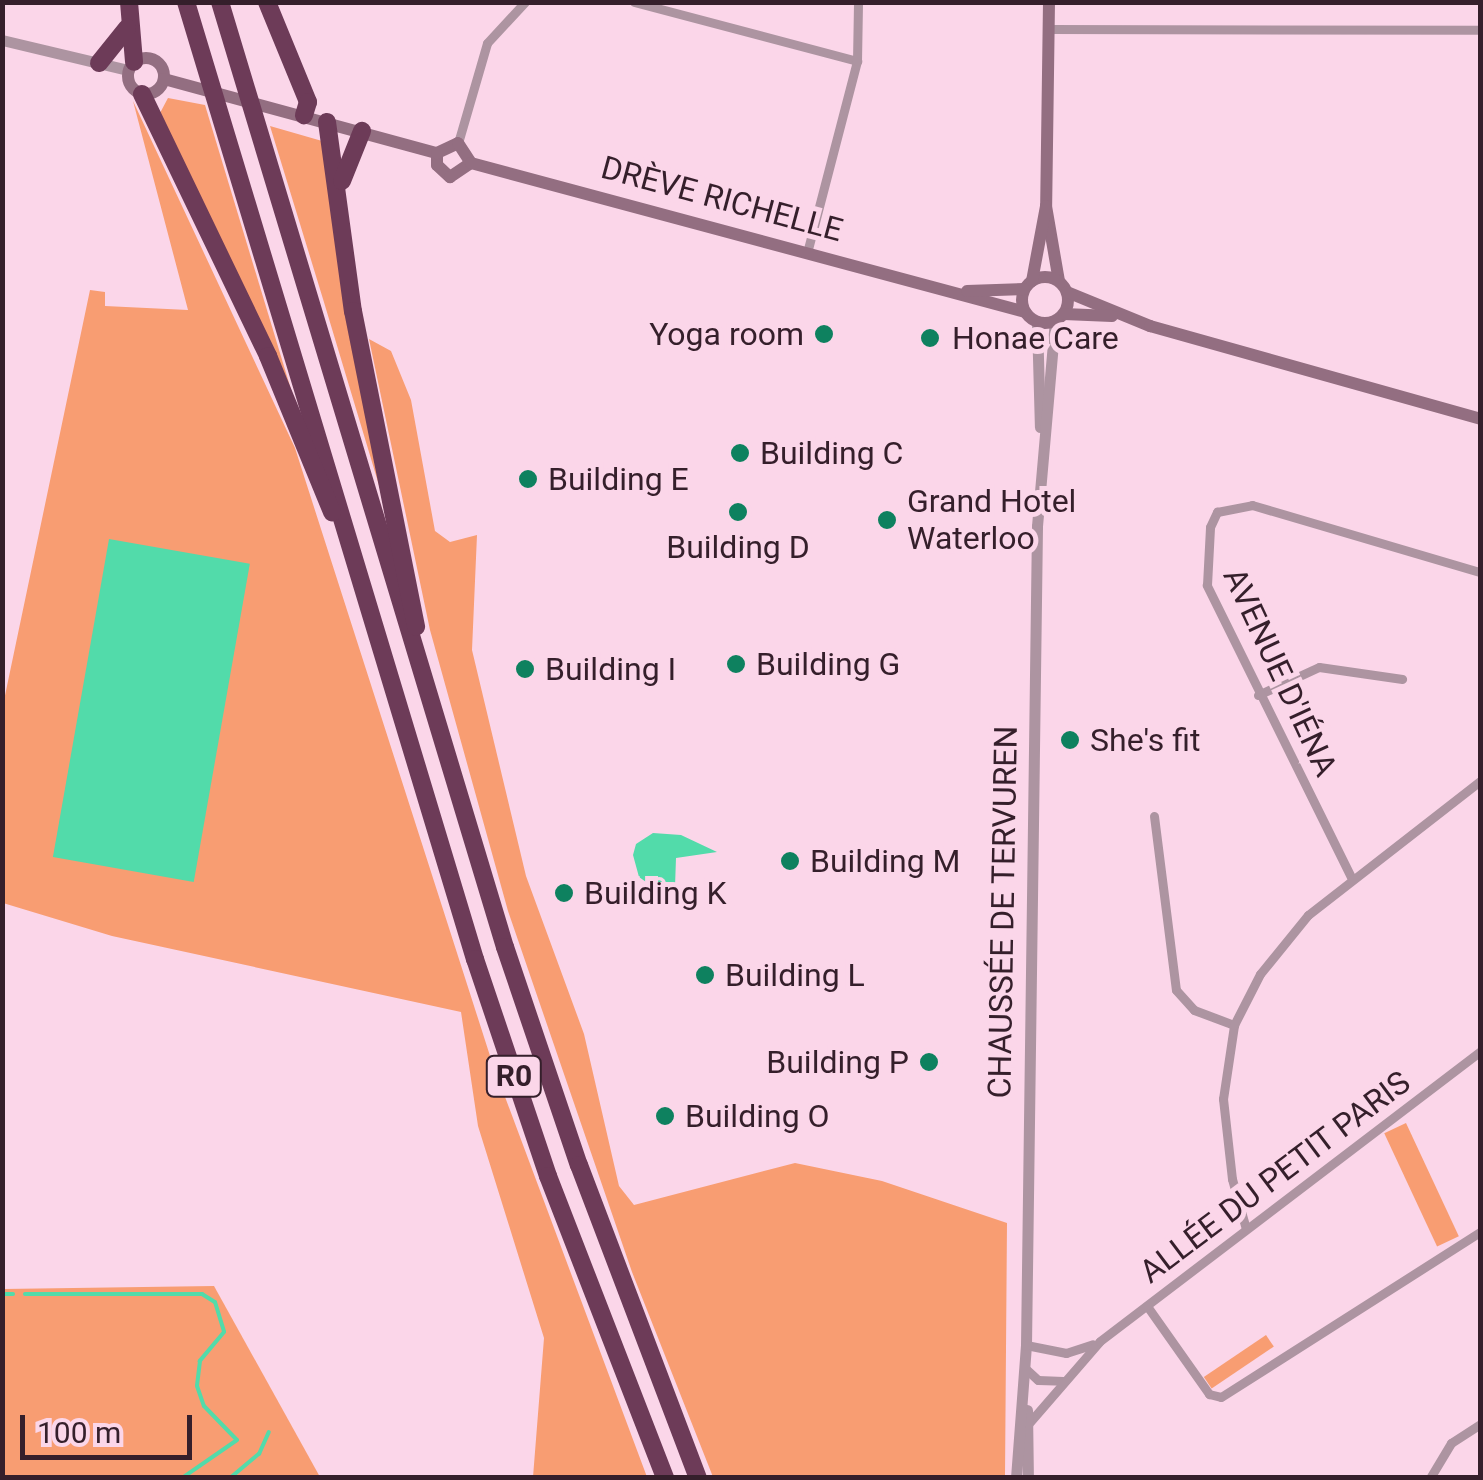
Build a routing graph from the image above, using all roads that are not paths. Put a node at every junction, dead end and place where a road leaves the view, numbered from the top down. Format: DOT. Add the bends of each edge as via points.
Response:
graph roads {
  1 [pos="129,2"];
  2 [pos="186,2"];
  3 [pos="220,2"];
  4 [pos="267,2"];
  5 [pos="525,2"];
  6 [pos="634,2"];
  7 [pos="858,2"];
  8 [pos="1049,2"];
  9 [pos="126,28"];
  10 [pos="1048,29"];
  11 [pos="1480,30"];
  12 [pos="2,40"];
  13 [pos="856,60"];
  14 [pos="100,62"];
  15 [pos="131,66"];
  16 [pos="164,79"];
  17 [pos="142,94"];
  18 [pos="304,116"];
  19 [pos="327,122"];
  20 [pos="362,131"];
  21 [pos="458,143"];
  22 [pos="437,153"];
  23 [pos="470,163"];
  24 [pos="340,191"];
  25 [pos="1046,206"];
  26 [pos="808,249"];
  27 [pos="1028,285"];
  28 [pos="1064,286"];
  29 [pos="958,290"];
  30 [pos="1025,312"];
  31 [pos="1122,317"];
  32 [pos="1060,318"];
  33 [pos="1037,322"];
  34 [pos="1480,419"];
  35 [pos="1040,428"];
  36 [pos="347,533"];
  37 [pos="1480,572"];
  38 [pos="414,644"];
  39 [pos="1402,679"];
  40 [pos="1258,695"];
  41 [pos="1480,781"];
  42 [pos="1154,816"];
  43 [pos="1352,880"];
  44 [pos="1234,1025"];
  45 [pos="1480,1051"];
  46 [pos="1246,1229"];
  47 [pos="1480,1232"];
  48 [pos="1147,1306"];
  49 [pos="1100,1341"];
  50 [pos="1026,1345"];
  51 [pos="1026,1369"];
  52 [pos="1063,1381"];
  53 [pos="1025,1396"];
  54 [pos="1029,1423"];
  55 [pos="1480,1424"];
  56 [pos="664,1478"];
  57 [pos="698,1478"];
  58 [pos="1016,1478"];
  59 [pos="1028,1478"];
  60 [pos="1430,1478"];
  1 -- 9 [label="highway"];
  2 -- 36 [label="highway, R0"];
  3 -- 38 [label="highway, R0"];
  4 -- 18 [label="highway" via="308,102"];
  5 -- 21 [label="street" via="487,43"];
  6 -- 13 [label="street"];
  7 -- 13 [label="street"];
  8 -- 10 [label="main road"];
  9 -- 14 [label="highway"];
  9 -- 15 [label="highway"];
  10 -- 11 [label="street"];
  10 -- 25 [label="main road"];
  12 -- 14 [label="street"];
  13 -- 26 [label="street"];
  14 -- 15 [label="street"];
  15 -- 16 [label="main road" via="151,59"];
  15 -- 17 [label="main road" via="130,85"];
  16 -- 17 [label="main road" via="156,91"];
  16 -- 18 [label="main road"];
  17 -- 36 [label="highway" via="268,356 325,502"];
  18 -- 19 [label="main road"];
  19 -- 20 [label="main road"];
  19 -- 24 [label="highway"];
  20 -- 22 [label="main road"];
  20 -- 24 [label="highway"];
  21 -- 22 [label="main road"];
  21 -- 23 [label="main road"];
  22 -- 23 [label="main road" via="436,166 450,177 464,174"];
  23 -- 26 [label="main road, DRÈVE RICHELLE"];
  24 -- 38 [label="highway" via="353,311 417,617"];
  25 -- 27 [label="main road"];
  25 -- 28 [label="main road"];
  26 -- 29 [label="main road, DRÈVE RICHELLE"];
  27 -- 28 [label="main road, DRÈVE RICHELLE"];
  27 -- 29 [label="main road, DRÈVE RICHELLE"];
  27 -- 30 [label="main road"];
  28 -- 31 [label="main road"];
  28 -- 32 [label="main road"];
  29 -- 30 [label="main road, DRÈVE RICHELLE"];
  30 -- 33 [label="main road"];
  31 -- 32 [label="main road"];
  31 -- 34 [label="main road"];
  32 -- 33 [label="main road"];
  32 -- 35 [label="street, CHAUSSÉE DE TERVUREN"];
  33 -- 35 [label="street, CHAUSSÉE DE TERVUREN"];
  35 -- 50 [label="street, CHAUSSÉE DE TERVUREN"];
  36 -- 56 [label="highway, R0" via="512,1071"];
  37 -- 40 [label="street, AVENUE D'IÉNA" via="1252,505 1217,512 1203,563 1206,585"];
  38 -- 57 [label="highway, R0" via="548,1076"];
  39 -- 40 [label="street" via="1319,667"];
  40 -- 43 [label="street, AVENUE D'IÉNA"];
  41 -- 43 [label="street"];
  42 -- 44 [label="street" via="1176,990 1194,1010"];
  43 -- 44 [label="street" via="1286,937"];
  44 -- 46 [label="street" via="1223,1100 1232,1179"];
  45 -- 46 [label="street, ALLÉE DU PETIT PARIS"];
  46 -- 48 [label="street, ALLÉE DU PETIT PARIS"];
  47 -- 48 [label="street" via="1221,1396 1208,1394"];
  48 -- 49 [label="street, ALLÉE DU PETIT PARIS"];
  49 -- 50 [label="street, ALLÉE DU PETIT PARIS" via="1066,1353"];
  49 -- 52 [label="street, ALLÉE DU PETIT PARIS"];
  50 -- 51 [label="street, CHAUSSÉE DE TERVUREN"];
  51 -- 52 [label="street" via="1038,1380"];
  51 -- 53 [label="street, CHAUSSÉE DE TERVUREN"];
  52 -- 54 [label="street, ALLÉE DU PETIT PARIS"];
  53 -- 54 [label="street, CHAUSSÉE DE TERVUREN"];
  53 -- 58 [label="street, CHAUSSÉE DE TERVUREN"];
  54 -- 59 [label="street, CHAUSSÉE DE TERVUREN"];
  55 -- 60 [label="street" via="1451,1443"];
}
